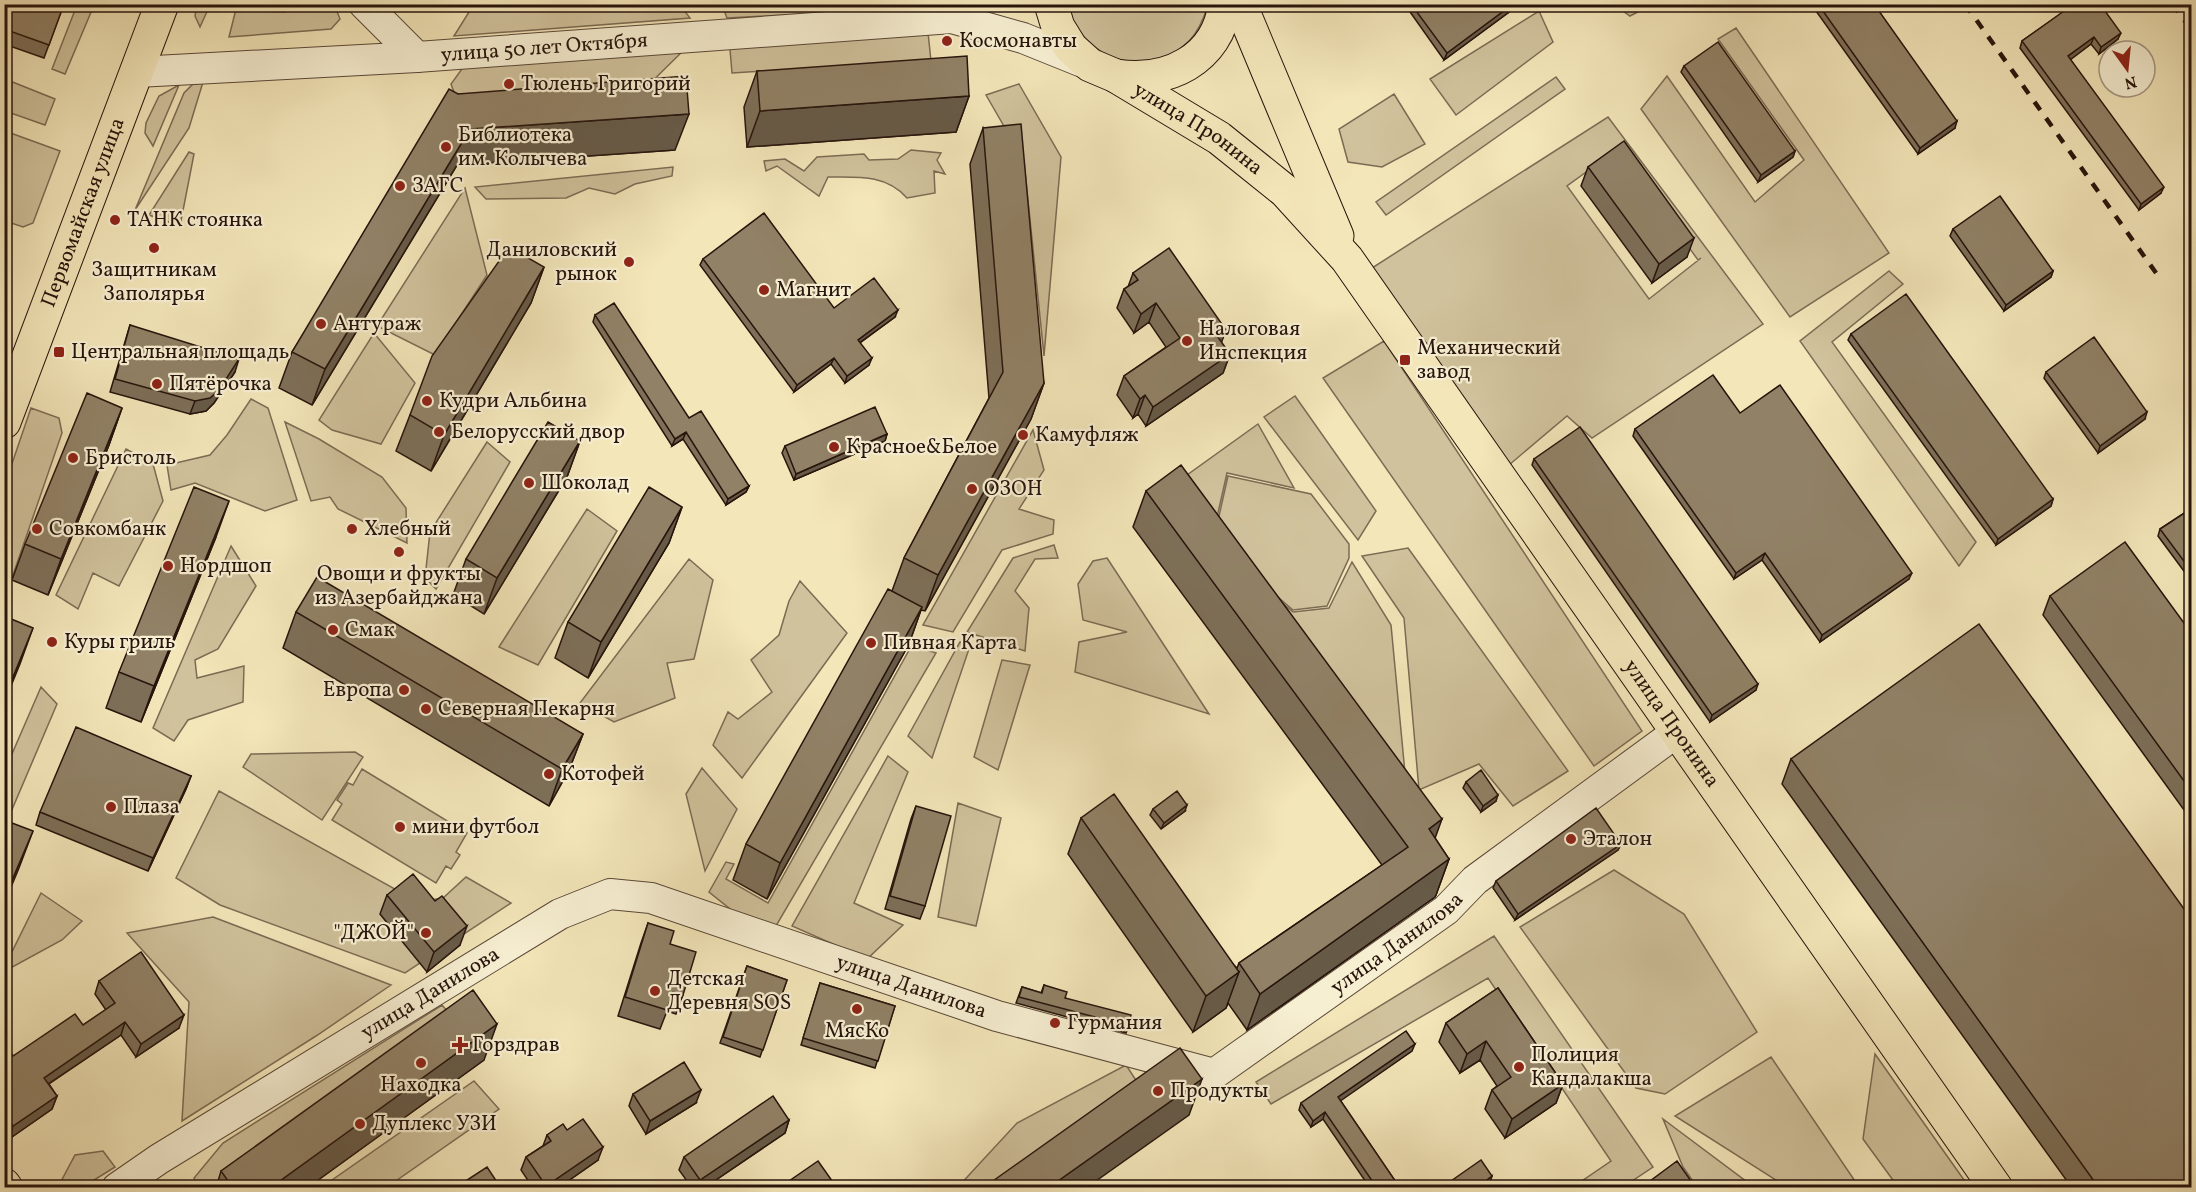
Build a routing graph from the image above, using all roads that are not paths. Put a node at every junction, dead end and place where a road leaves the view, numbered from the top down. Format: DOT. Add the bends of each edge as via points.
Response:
graph roads {
  1 [pos="162,4"];
  2 [pos="364,4"];
  3 [pos="1051,4"];
  4 [pos="1225,4"];
  5 [pos="1240,4"];
  6 [pos="961,11"];
  7 [pos="417,57"];
  8 [pos="1103,71"];
  9 [pos="137,72"];
  10 [pos="1347,260"];
  11 [pos="4,422"];
  12 [pos="1677,732"];
  13 [pos="117,1188"];
  14 [pos="1996,1188"];
  1 -- 9 [label="main road, Первомайская улица"];
  2 -- 7 [label="street"];
  3 -- 8 [label="main road, улица Пронина" via="1058,27 1071,48"];
  4 -- 8 [label="main road" via="1219,28 1210,43 1184,67 1151,78 1133,79"];
  5 -- 10 [label="main road, улица Пронина"];
  6 -- 7 [label="street, улица 50 лет Октября"];
  6 -- 8 [label="street, улица 50 лет Октября"];
  7 -- 9 [label="street, улица 50 лет Октября"];
  8 -- 10 [label="main road, улица Пронина" via="1219,138 1285,191"];
  9 -- 11 [label="main road, Первомайская улица"];
  10 -- 12 [label="main road, улица Пронина"];
  12 -- 13 [label="street, улица Данилова" via="1475,880 1446,909 1214,1074 997,1016 651,898 610,894 560,914"];
  12 -- 14 [label="main road, улица Пронина"];
}
